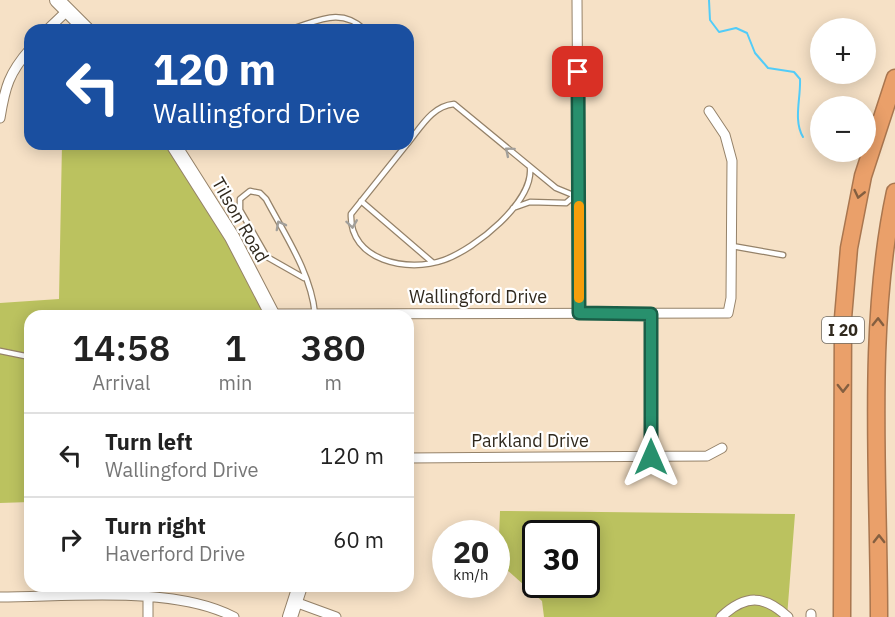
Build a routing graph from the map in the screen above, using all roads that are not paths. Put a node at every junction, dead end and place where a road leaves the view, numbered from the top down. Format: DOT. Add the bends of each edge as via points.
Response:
graph roads {
  1 [pos="57,0"];
  2 [pos="577,0"];
  3 [pos="68,10"];
  4 [pos="53,24"];
  5 [pos="81,24"];
  6 [pos="308,24"];
  7 [pos="356,24"];
  8 [pos="24,56"];
  9 [pos="895,78"];
  10 [pos="709,111"];
  11 [pos="0,118"];
  12 [pos="414,135"];
  13 [pos="177,150"];
  14 [pos="401,150"];
  15 [pos="530,167"];
  16 [pos="895,192"];
  17 [pos="576,197"];
  18 [pos="361,201"];
  19 [pos="513,208"];
  20 [pos="732,246"];
  21 [pos="783,255"];
  22 [pos="432,263"];
  23 [pos="304,278"];
  24 [pos="270,310"];
  25 [pos="315,310"];
  26 [pos="579,313"];
  27 [pos="414,314"];
  28 [pos="651,314"];
  29 [pos="0,351"];
  30 [pos="24,356"];
  31 [pos="722,448"];
  32 [pos="651,457"];
  33 [pos="414,458"];
  34 [pos="842,588"];
  35 [pos="298,592"];
  36 [pos="0,597"];
  37 [pos="148,597"];
  38 [pos="295,602"];
  39 [pos="148,617"];
  40 [pos="234,617"];
  41 [pos="290,617"];
  42 [pos="336,617"];
  43 [pos="722,617"];
  44 [pos="788,617"];
  45 [pos="836,617"];
  46 [pos="842,617"];
  47 [pos="880,617"];
  1 -- 3 [label="street"];
  2 -- 17 [label="street"];
  3 -- 4 [label="street"];
  3 -- 5 [label="street"];
  6 -- 7 [label="lane" via="331,17 346,17"];
  8 -- 11 [label="street" via="5,87"];
  9 -- 34 [label="highway, I 20, one-way" via="863,176 848,258 843,318"];
  10 -- 20 [label="street, Wallingford Drive" via="730,150"];
  15 -- 12 [label="lane, one-way" via="454,104 442,105"];
  13 -- 24 [label="street, Tilson Road" via="232,237"];
  14 -- 18 [label="lane"];
  15 -- 17 [label="lane" via="556,188"];
  15 -- 19 [label="lane" via="528,188"];
  47 -- 16 [label="highway, I 20, one-way" via="878,311"];
  17 -- 19 [label="lane" via="566,203 530,202"];
  17 -- 26 [label="street"];
  18 -- 22 [label="lane"];
  18 -- 22 [label="lane, one-way" via="351,214 350,227 367,252 399,265"];
  19 -- 22 [label="lane" via="473,245"];
  20 -- 21 [label="lane"];
  20 -- 28 [label="street, Wallingford Drive" via="728,313"];
  23 -- 23 [label="lane, one-way" via="266,199 250,191 240,199 240,210 267,257"];
  23 -- 25 [label="lane" via="313,293"];
  26 -- 27 [label="street, Wallingford Drive"];
  26 -- 28 [label="street, Wallingford Drive"];
  28 -- 32 [label="street"];
  29 -- 30 [label="lane"];
  31 -- 32 [label="street, Parkland Drive" via="707,456"];
  32 -- 33 [label="street, Parkland Drive"];
  34 -- 45 [label="highway"];
  34 -- 46 [label="highway, I 20"];
  35 -- 38 [label="street"];
  36 -- 37 [label="street"];
  37 -- 39 [label="street"];
  37 -- 40 [label="street" via="189,600"];
  38 -- 41 [label="street"];
  38 -- 42 [label="street"];
  43 -- 44 [label="street" via="749,599 773,603"];
}
